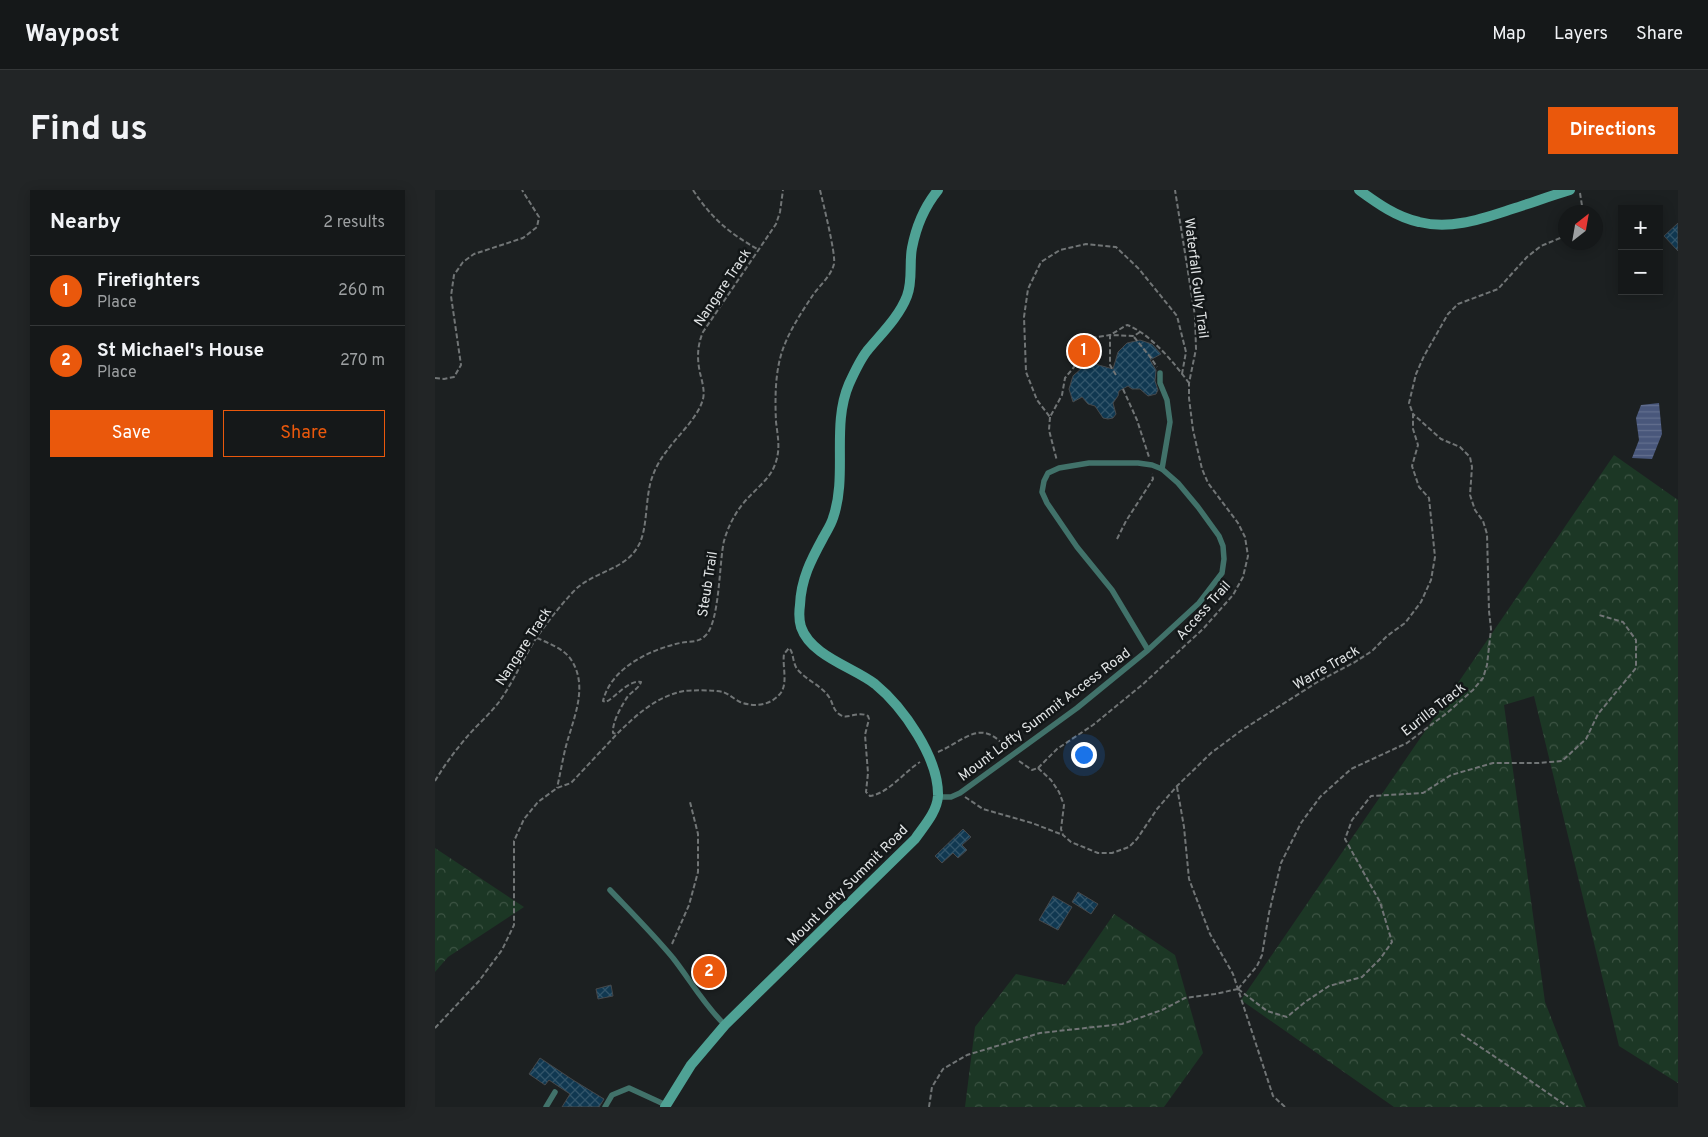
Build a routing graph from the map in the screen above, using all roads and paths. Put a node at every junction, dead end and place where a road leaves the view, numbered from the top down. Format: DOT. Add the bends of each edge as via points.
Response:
graph roads {
  1 [pos="522,190"];
  2 [pos="693,190"];
  3 [pos="783,190"];
  4 [pos="820,190"];
  5 [pos="938,190"];
  6 [pos="1175,190"];
  7 [pos="1359,190"];
  8 [pos="1570,190"];
  9 [pos="1579,190"];
  10 [pos="1582,205"];
  11 [pos="1558,239"];
  12 [pos="759,250"];
  13 [pos="1140,332"];
  14 [pos="1110,335"];
  15 [pos="1133,336"];
  16 [pos="1160,373"];
  17 [pos="1182,374"];
  18 [pos="1116,376"];
  19 [pos="435,378"];
  20 [pos="1189,384"];
  21 [pos="1123,389"];
  22 [pos="1127,396"];
  23 [pos="1413,414"];
  24 [pos="1050,417"];
  25 [pos="1059,468"];
  26 [pos="1162,469"];
  27 [pos="1599,615"];
  28 [pos="537,638"];
  29 [pos="1148,650"];
  30 [pos="868,716"];
  31 [pos="617,734"];
  32 [pos="1012,755"];
  33 [pos="1038,768"];
  34 [pos="435,781"];
  35 [pos="1177,786"];
  36 [pos="557,788"];
  37 [pos="960,793"];
  38 [pos="938,797"];
  39 [pos="689,802"];
  40 [pos="1063,835"];
  41 [pos="609,890"];
  42 [pos="669,954"];
  43 [pos="1238,989"];
  44 [pos="725,1025"];
  45 [pos="435,1028"];
  46 [pos="1461,1034"];
  47 [pos="555,1092"];
  48 [pos="665,1106"];
  49 [pos="545,1107"];
  50 [pos="605,1107"];
  51 [pos="929,1107"];
  52 [pos="1285,1107"];
  53 [pos="1568,1107"];
  1 -- 19 [label="path" via="539,217 537,228 523,238 474,254 463,262 455,275 451,296 461,365 454,377"];
  2 -- 12 [label="path" via="721,226"];
  3 -- 12 [label="path, Nangare Track" via="777,224"];
  4 -- 31 [label="path, Steub Trail" via="834,263 790,334 782,353 778,369 776,421 780,451 774,468 746,499 730,526 721,559 713,622 705,637 635,660 610,685 603,701 610,700 629,684 641,682 621,710 613,728 613,733"];
  5 -- 38 [label="main road" via="919,221 912,248 908,296 899,313 865,353 849,385 841,410 837,502 833,520 809,564 800,590 799,614 801,628 810,642 874,683 897,704 925,749 935,776"];
  6 -- 20 [label="path, Waterfall Gully Trail" via="1195,316 1196,349"];
  7 -- 8 [label="main road" via="1397,214 1418,222 1440,225 1469,223"];
  9 -- 10 [label="path"];
  11 -- 23 [label="path, Warre Track" via="1527,256 1498,289 1458,304 1448,314 1416,374 1409,403"];
  12 -- 28 [label="path, Nangare Track" via="703,332 698,355 703,399 686,428 665,452 653,475 639,546 618,566 591,577 575,590"];
  13 -- 14 [label="path" via="1127,325"];
  13 -- 15 [label="path"];
  13 -- 17 [label="path"];
  14 -- 15 [label="path"];
  14 -- 18 [label="path" via="1110,365"];
  14 -- 24 [label="path" via="1093,338 1081,346 1075,368 1065,378 1062,395"];
  15 -- 16 [label="path"];
  16 -- 26 [label="lane" via="1170,422"];
  17 -- 20 [label="path"];
  17 -- 24 [label="path" via="1186,352 1177,316 1139,269 1116,247 1086,244 1060,250 1041,262 1028,289 1024,317 1026,372 1037,400"];
  20 -- 33 [label="path, Access Trail" via="1193,430 1202,469 1245,538 1249,556 1243,577 1233,595 1203,629 1142,686 1057,749"];
  21 -- 22 [label="path"];
  23 -- 35 [label="path, Warre Track" via="1418,445 1412,466 1419,487 1429,498 1435,557 1431,580 1421,602 1405,623 1372,651 1242,730 1211,753"];
  23 -- 43 [label="path, Eurilla Track" via="1441,439 1460,447 1470,457 1470,495 1487,534 1491,629 1487,665 1483,678 1473,690 1447,713 1407,743 1351,769 1320,796 1301,823 1281,864 1262,955"];
  24 -- 25 [label="path" via="1049,430"];
  25 -- 26 [label="lane" via="1089,463 1138,463"];
  25 -- 29 [label="lane" via="1048,474 1044,482 1042,492 1047,503 1112,590"];
  26 -- 29 [label="lane, Mount Lofty Summit Access Road" via="1178,483 1213,526 1223,546 1224,559 1222,572 1199,603"];
  27 -- 43 [label="path" via="1623,622 1636,640 1636,668 1598,714 1586,739 1561,761 1493,764 1451,775 1423,793 1371,796 1352,820 1345,839 1381,902 1393,942 1381,959 1362,977 1329,986 1287,1018 1267,1011"];
  28 -- 34 [label="path, Nangare Track" via="497,704 465,739"];
  28 -- 36 [label="path" via="571,659 580,680 578,702"];
  29 -- 32 [label="lane, Mount Lofty Summit Access Road" via="1077,708"];
  30 -- 31 [label="path" via="864,713 839,714 829,696 798,670 789,648 784,654 783,687 780,695 770,702 756,706 723,692 685,691 663,698 639,713"];
  31 -- 36 [label="path" via="571,783"];
  32 -- 33 [label="path" via="1032,770"];
  32 -- 37 [label="lane, Mount Lofty Summit Access Road"];
  33 -- 40 [label="path" via="1051,780 1065,805"];
  35 -- 40 [label="path, Warre Track" via="1129,847 1112,853 1098,853 1071,842"];
  35 -- 43 [label="path" via="1189,879 1210,934"];
  36 -- 45 [label="path" via="538,802 524,819 514,842 514,925 502,950 479,981"];
  37 -- 38 [label="lane, Mount Lofty Summit Access Road"];
  37 -- 40 [label="path, Warre Track" via="983,809"];
  38 -- 44 [label="main road, Mount Lofty Summit Road" via="933,812 915,839"];
  39 -- 42 [label="path" via="698,834 698,872 689,905"];
  41 -- 42 [label="lane"];
  42 -- 44 [label="lane"];
  43 -- 51 [label="path" via="1185,998 1122,1024 1041,1034 967,1055 943,1069 932,1087"];
  43 -- 52 [label="path" via="1273,1096"];
  44 -- 48 [label="main road, Mount Lofty Summit Road" via="691,1065"];
  46 -- 53 [label="path"];
  47 -- 49 [label="lane"];
  48 -- 50 [label="lane" via="629,1088 612,1095"];
}
